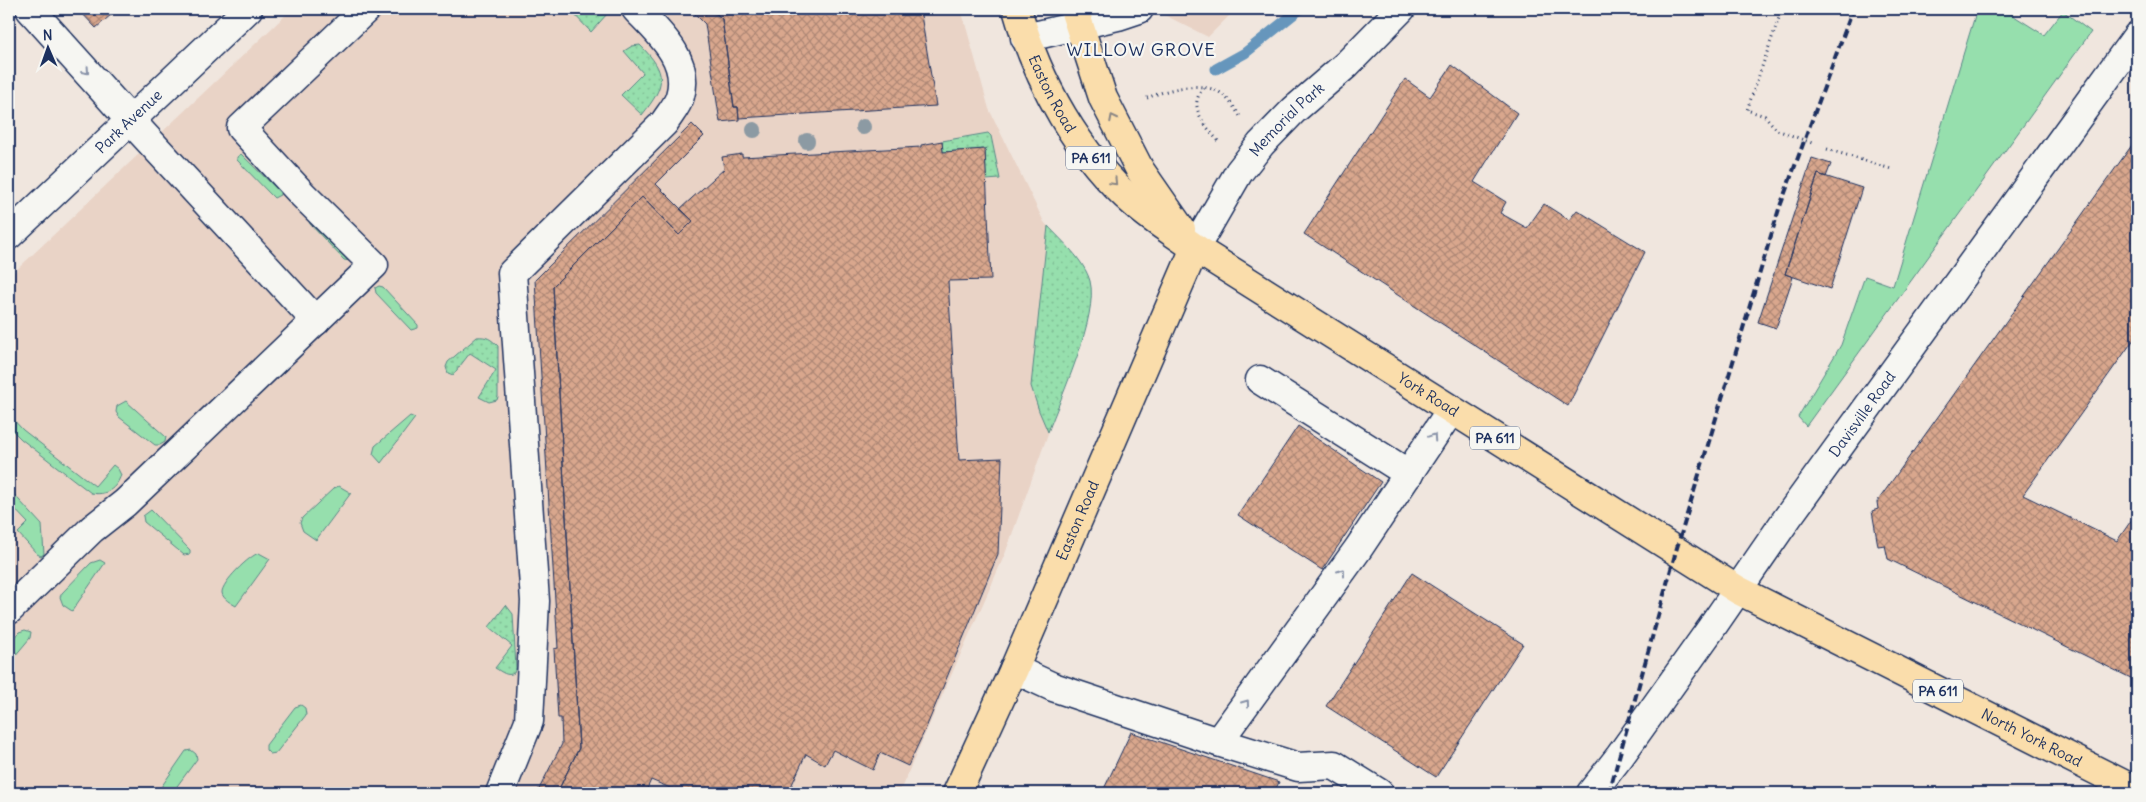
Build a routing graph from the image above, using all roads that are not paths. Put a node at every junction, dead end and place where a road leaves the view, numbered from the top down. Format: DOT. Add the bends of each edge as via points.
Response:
graph roads {
  1 [pos="30,9"];
  2 [pos="248,9"];
  3 [pos="366,9"];
  4 [pos="636,9"];
  5 [pos="1017,9"];
  6 [pos="1139,9"];
  7 [pos="1401,9"];
  8 [pos="1077,17"];
  9 [pos="2137,36"];
  10 [pos="1026,38"];
  11 [pos="130,121"];
  12 [pos="9,235"];
  13 [pos="1195,248"];
  14 [pos="316,321"];
  15 [pos="1260,380"];
  16 [pos="1452,410"];
  17 [pos="1409,474"];
  18 [pos="1738,590"];
  19 [pos="9,610"];
  20 [pos="1014,669"];
  21 [pos="1218,742"];
  22 [pos="2137,791"];
  23 [pos="500,793"];
  24 [pos="957,793"];
  25 [pos="1379,793"];
  26 [pos="1591,793"];
  1 -- 11 [label="street, one-way"];
  2 -- 11 [label="street, Park Avenue"];
  3 -- 14 [label="street" via="241,128 374,265"];
  4 -- 23 [label="street" via="672,48 682,76 680,96 664,123 512,273 535,601 529,721"];
  5 -- 10 [label="main road, Easton Road / PA 611"];
  6 -- 8 [label="street"];
  7 -- 13 [label="street, Memorial Park" via="1261,144 1239,172"];
  8 -- 10 [label="street"];
  13 -- 8 [label="main road, PA 611, one-way" via="1140,170 1103,98"];
  9 -- 18 [label="street, Davisville Road"];
  10 -- 13 [label="main road, Easton Road / PA 611, one-way" via="1061,114 1091,159 1136,205"];
  11 -- 12 [label="street, Park Avenue"];
  11 -- 14 [label="street"];
  13 -- 16 [label="main road, York Road / PA 611"];
  13 -- 20 [label="main road, Easton Road"];
  14 -- 19 [label="street"];
  15 -- 17 [label="street"];
  17 -- 16 [label="street, one-way"];
  16 -- 18 [label="main road, York Road / PA 611"];
  21 -- 17 [label="street, one-way"];
  18 -- 22 [label="main road, North York Road / PA 611"];
  18 -- 26 [label="street, Davisville Road"];
  20 -- 21 [label="street" via="1053,688"];
  20 -- 24 [label="main road, Easton Road"];
  21 -- 25 [label="street" via="1298,766 1334,765"];
}
